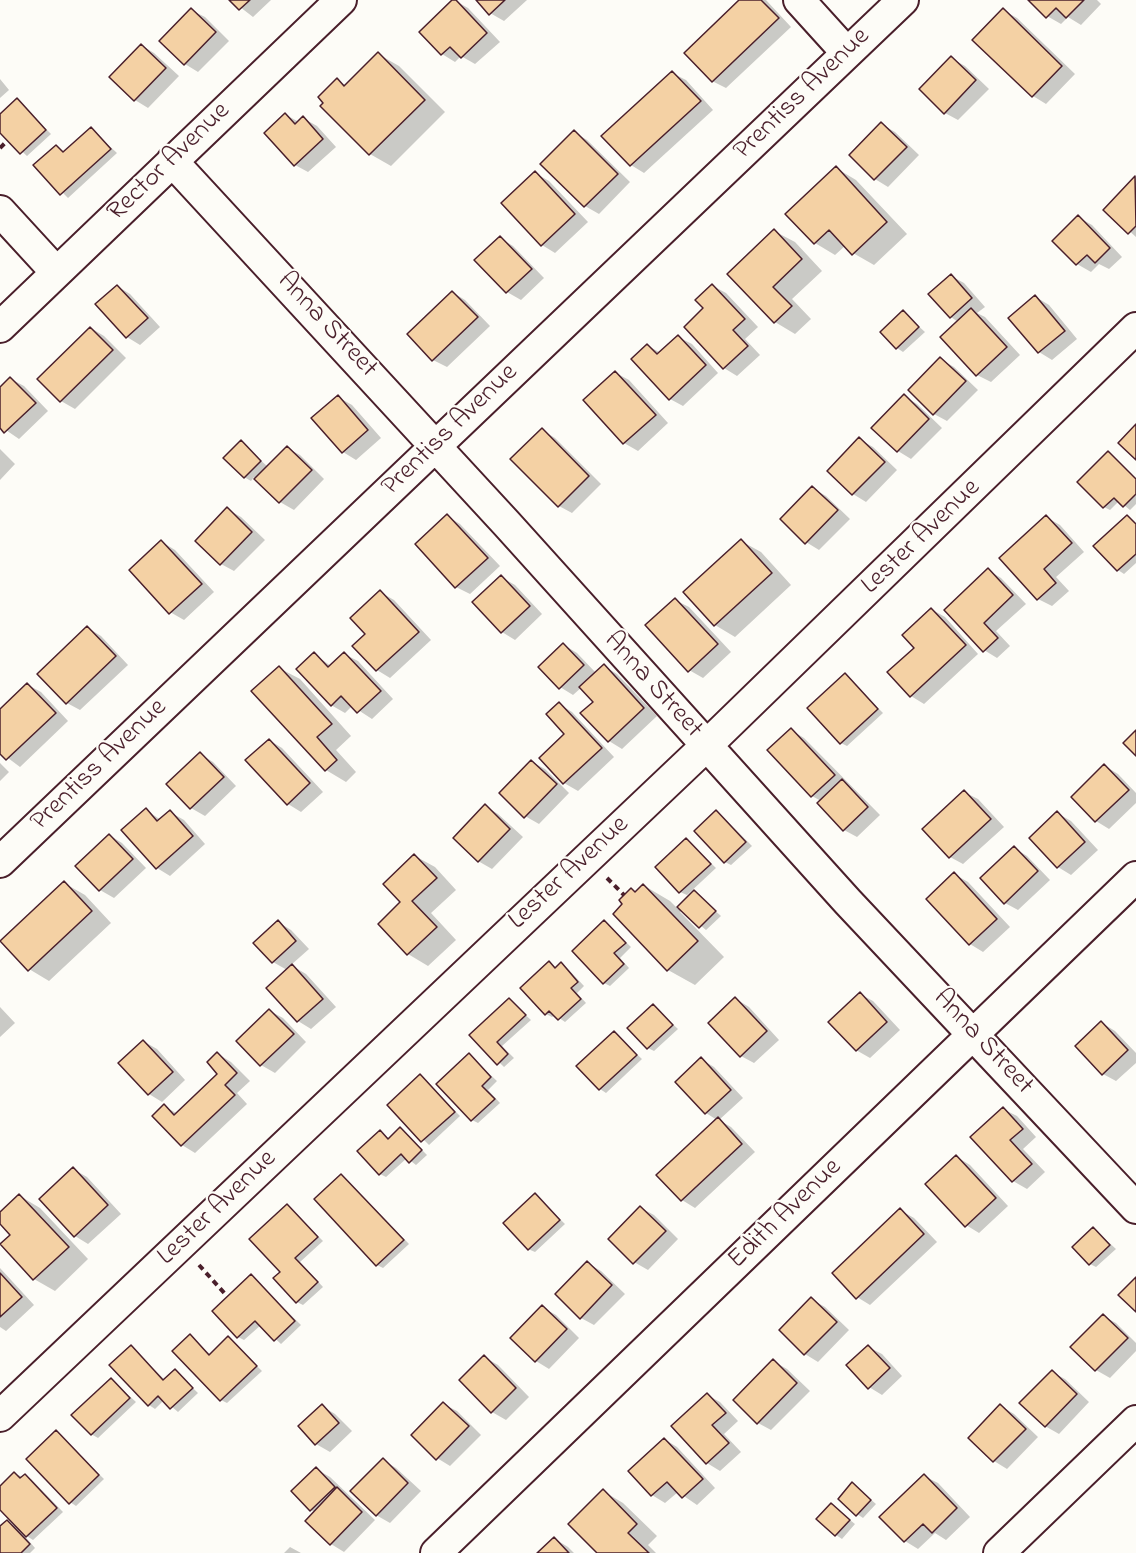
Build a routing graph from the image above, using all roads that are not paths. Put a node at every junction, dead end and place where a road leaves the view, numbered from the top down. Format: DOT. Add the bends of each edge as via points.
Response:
graph roads {
  1 [pos="341,0"];
  2 [pos="799,0"];
  3 [pos="903,0"];
  4 [pos="848,53"];
  5 [pos="171,161"];
  6 [pos="0,211"];
  7 [pos="56,273"];
  8 [pos="0,327"];
  9 [pos="1136,328"];
  10 [pos="435,446"];
  11 [pos="706,746"];
  12 [pos="0,862"];
  13 [pos="1136,877"];
  14 [pos="974,1034"];
  15 [pos="1136,1208"];
  16 [pos="0,1416"];
  17 [pos="1136,1421"];
  18 [pos="436,1553"];
  19 [pos="999,1553"];
  1 -- 5 [label="street, Rector Avenue"];
  2 -- 4 [label="street"];
  3 -- 4 [label="street, Prentiss Avenue"];
  4 -- 10 [label="street, Prentiss Avenue"];
  5 -- 7 [label="street, Rector Avenue"];
  5 -- 10 [label="street, Anna Street"];
  6 -- 7 [label="street"];
  7 -- 8 [label="street, Rector Avenue"];
  9 -- 11 [label="street, Lester Avenue"];
  10 -- 11 [label="street, Anna Street"];
  10 -- 12 [label="street, Prentiss Avenue"];
  11 -- 14 [label="street, Anna Street"];
  11 -- 16 [label="street, Lester Avenue"];
  13 -- 14 [label="street, Edith Avenue"];
  14 -- 15 [label="street, Anna Street"];
  14 -- 18 [label="street, Edith Avenue"];
  17 -- 19 [label="street"];
}
